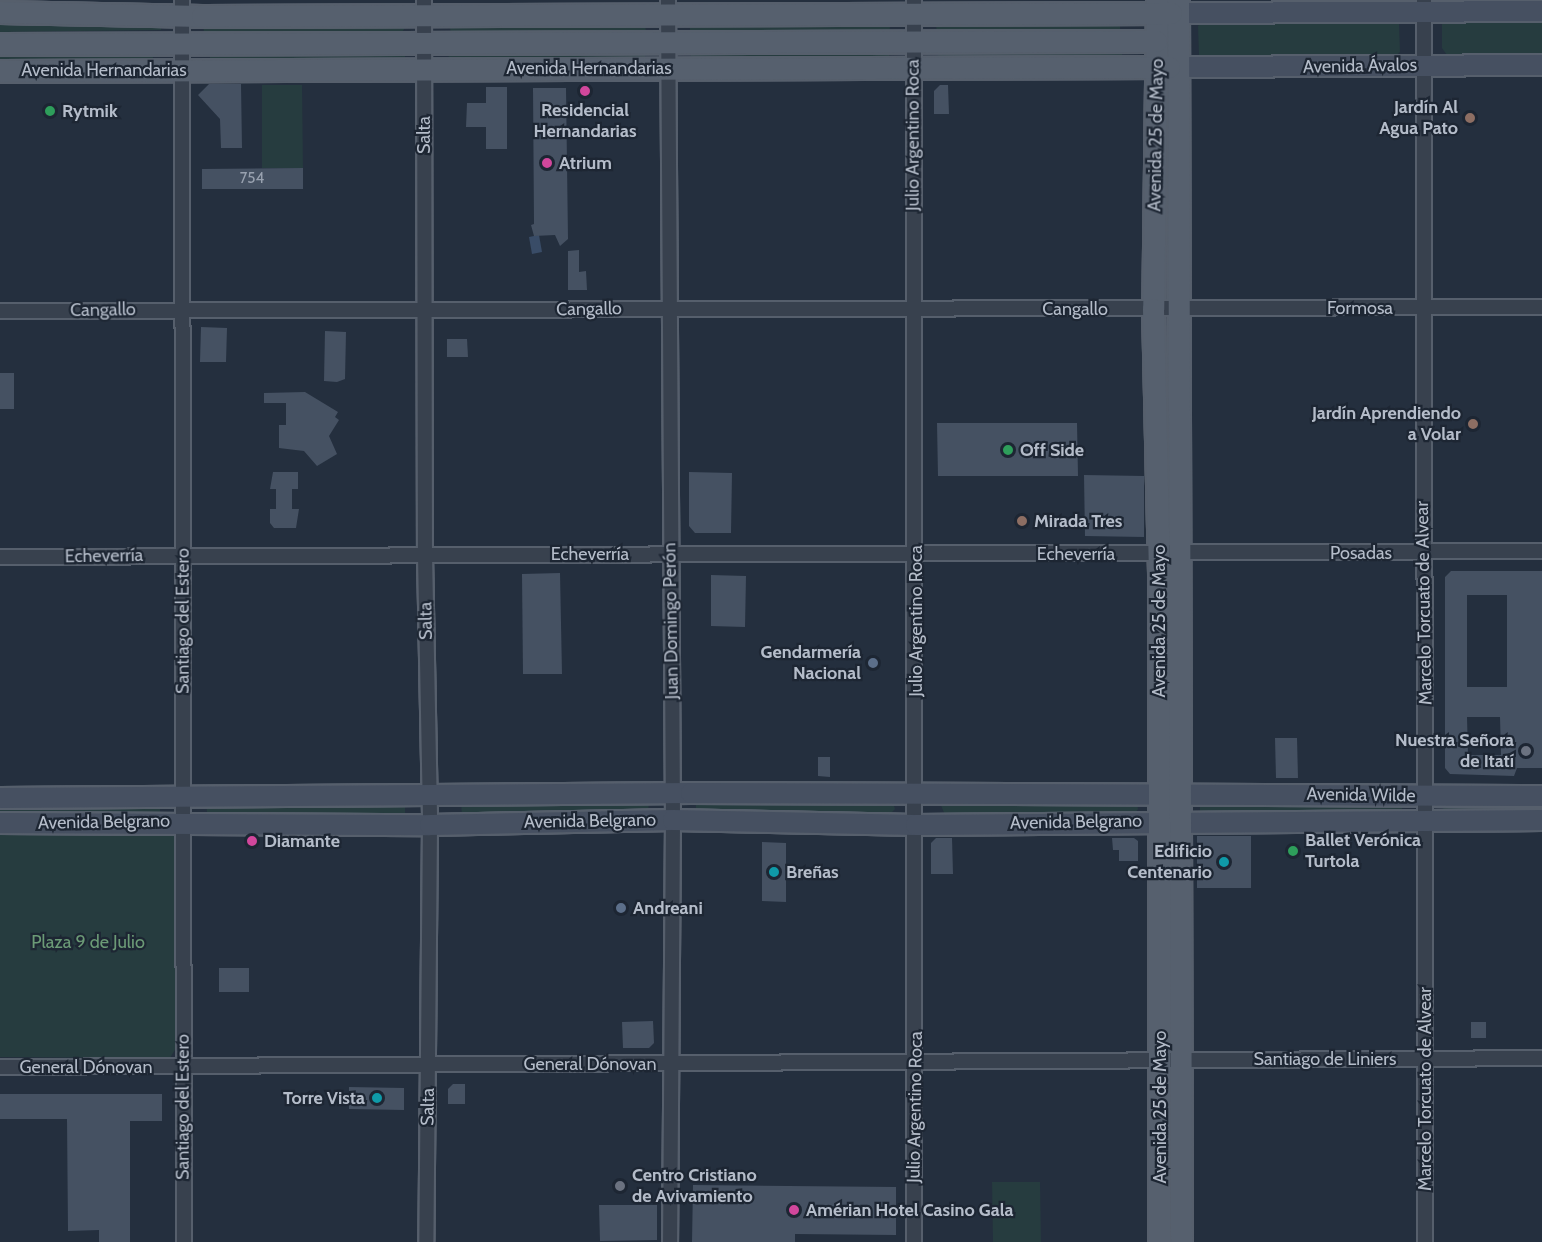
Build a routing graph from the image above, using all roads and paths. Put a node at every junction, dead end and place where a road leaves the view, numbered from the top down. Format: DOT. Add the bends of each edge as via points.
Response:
graph roads {
  1 [pos="29,6"];
  2 [pos="1424,6"];
  3 [pos="668,7"];
  4 [pos="1168,7"];
  5 [pos="182,8"];
  6 [pos="424,8"];
  7 [pos="914,8"];
  8 [pos="1542,11"];
  9 [pos="0,12"];
  10 [pos="0,36"];
  11 [pos="668,40"];
  12 [pos="913,41"];
  13 [pos="1156,41"];
  14 [pos="27,42"];
  15 [pos="424,42"];
  16 [pos="0,44"];
  17 [pos="180,44"];
  18 [pos="1423,64"];
  19 [pos="915,65"];
  20 [pos="1542,65"];
  21 [pos="1157,66"];
  22 [pos="1179,67"];
  23 [pos="424,68"];
  24 [pos="668,68"];
  25 [pos="179,69"];
  26 [pos="0,70"];
  27 [pos="1542,307"];
  28 [pos="184,308"];
  29 [pos="672,308"];
  30 [pos="1178,308"];
  31 [pos="1422,308"];
  32 [pos="913,309"];
  33 [pos="1153,309"];
  34 [pos="426,310"];
  35 [pos="0,311"];
  36 [pos="1542,552"];
  37 [pos="670,553"];
  38 [pos="1423,553"];
  39 [pos="916,554"];
  40 [pos="1158,554"];
  41 [pos="1180,554"];
  42 [pos="183,555"];
  43 [pos="424,555"];
  44 [pos="0,557"];
  45 [pos="916,793"];
  46 [pos="1180,793"];
  47 [pos="429,794"];
  48 [pos="673,794"];
  49 [pos="1159,794"];
  50 [pos="183,795"];
  51 [pos="1426,796"];
  52 [pos="1542,796"];
  53 [pos="0,798"];
  54 [pos="674,820"];
  55 [pos="1425,820"];
  56 [pos="1542,820"];
  57 [pos="184,821"];
  58 [pos="1170,821"];
  59 [pos="0,823"];
  60 [pos="430,825"];
  61 [pos="916,825"];
  62 [pos="1542,1058"];
  63 [pos="1425,1059"];
  64 [pos="1171,1061"];
  65 [pos="916,1062"];
  66 [pos="429,1064"];
  67 [pos="670,1065"];
  68 [pos="182,1066"];
  69 [pos="0,1067"];
  70 [pos="184,1242"];
  71 [pos="426,1242"];
  72 [pos="670,1242"];
  73 [pos="914,1242"];
  74 [pos="1159,1242"];
  75 [pos="1181,1242"];
  76 [pos="1425,1242"];
  1 -- 5 [label="main road"];
  1 -- 9 [label="main road"];
  2 -- 4 [label="main road"];
  2 -- 8 [label="main road"];
  2 -- 18 [label="street, Marcelo Torcuato de Alvear"];
  3 -- 6 [label="main road"];
  3 -- 7 [label="main road"];
  3 -- 11 [label="street, Juan Domingo Perón"];
  4 -- 7 [label="main road"];
  4 -- 13 [label="main road, Avenida 25 de Mayo"];
  4 -- 22 [label="main road, Avenida 25 de Mayo"];
  5 -- 6 [label="main road"];
  5 -- 17 [label="street, Santiago del Estero"];
  6 -- 15 [label="street, Salta"];
  7 -- 12 [label="street, Julio Argentino Roca"];
  10 -- 14 [label="main road, Avenida Hernandarias"];
  11 -- 12 [label="main road, Avenida Hernandarias"];
  11 -- 15 [label="main road, Avenida Hernandarias"];
  11 -- 24 [label="street, Juan Domingo Perón"];
  12 -- 13 [label="main road, Avenida Hernandarias"];
  12 -- 19 [label="street, Julio Argentino Roca"];
  13 -- 21 [label="main road, Avenida 25 de Mayo"];
  14 -- 16 [label="main road, Avenida Hernandarias"];
  14 -- 17 [label="main road, Avenida Hernandarias"];
  15 -- 17 [label="main road, Avenida Hernandarias"];
  15 -- 23 [label="street, Salta"];
  17 -- 25 [label="street, Santiago del Estero"];
  18 -- 20 [label="main road, Avenida Ávalos"];
  18 -- 22 [label="main road, Avenida Ávalos"];
  18 -- 31 [label="street, Marcelo Torcuato de Alvear"];
  19 -- 21 [label="main road, Avenida Hernandarias"];
  19 -- 24 [label="main road, Avenida Hernandarias"];
  19 -- 32 [label="street, Julio Argentino Roca"];
  21 -- 22 [label="main road, Avenida Hernandarias"];
  21 -- 33 [label="main road, Avenida 25 de Mayo"];
  22 -- 30 [label="main road, Avenida 25 de Mayo"];
  23 -- 24 [label="main road, Avenida Hernandarias"];
  23 -- 25 [label="main road, Avenida Hernandarias"];
  23 -- 34 [label="street, Salta"];
  24 -- 29 [label="street, Juan Domingo Perón"];
  25 -- 26 [label="main road, Avenida Hernandarias"];
  25 -- 28 [label="street, Santiago del Estero"];
  27 -- 31 [label="street, Formosa"];
  28 -- 34 [label="street, Cangallo"];
  28 -- 35 [label="street, Cangallo"];
  28 -- 42 [label="street, Santiago del Estero"];
  29 -- 32 [label="street, Cangallo"];
  29 -- 34 [label="street, Cangallo"];
  29 -- 37 [label="street, Juan Domingo Perón"];
  30 -- 31 [label="street, Formosa"];
  30 -- 33 [label="street, Cangallo"];
  30 -- 41 [label="main road, Avenida 25 de Mayo"];
  31 -- 38 [label="street, Marcelo Torcuato de Alvear"];
  32 -- 33 [label="street, Cangallo"];
  32 -- 39 [label="street, Julio Argentino Roca"];
  33 -- 40 [label="main road, Avenida 25 de Mayo"];
  34 -- 43 [label="street, Salta"];
  36 -- 38 [label="street, Posadas"];
  37 -- 39 [label="street, Echeverría"];
  37 -- 43 [label="street, Echeverría"];
  37 -- 48 [label="street, Juan Domingo Perón"];
  38 -- 41 [label="street, Posadas"];
  38 -- 51 [label="street, Marcelo Torcuato de Alvear"];
  39 -- 40 [label="street, Echeverría"];
  39 -- 45 [label="street, Julio Argentino Roca"];
  40 -- 41 [label="street, Echeverría"];
  40 -- 49 [label="main road, Avenida 25 de Mayo"];
  41 -- 46 [label="main road, Avenida 25 de Mayo"];
  42 -- 43 [label="street, Echeverría"];
  42 -- 44 [label="street, Echeverría"];
  42 -- 50 [label="street, Santiago del Estero"];
  43 -- 47 [label="street, Salta"];
  45 -- 48 [label="main road, Avenida Belgrano"];
  45 -- 49 [label="main road, Avenida Belgrano"];
  45 -- 61 [label="street, Julio Argentino Roca"];
  46 -- 49 [label="main road, Avenida Belgrano"];
  46 -- 51 [label="main road, Avenida Wilde"];
  46 -- 58 [label="main road, Avenida 25 de Mayo"];
  47 -- 48 [label="main road, Avenida Belgrano"];
  47 -- 50 [label="main road, Avenida Belgrano"];
  47 -- 60 [label="street, Salta"];
  48 -- 54 [label="street, Juan Domingo Perón"];
  49 -- 58 [label="main road, Avenida 25 de Mayo"];
  50 -- 53 [label="main road, Avenida Belgrano"];
  50 -- 57 [label="street, Santiago del Estero"];
  51 -- 52 [label="main road, Avenida Wilde"];
  51 -- 55 [label="street, Marcelo Torcuato de Alvear"];
  54 -- 60 [label="main road, Avenida Belgrano"];
  54 -- 61 [label="main road, Avenida Belgrano"];
  54 -- 67 [label="street, Juan Domingo Perón"];
  55 -- 56 [label="main road, Avenida Wilde"];
  55 -- 58 [label="main road, Avenida Wilde"];
  55 -- 63 [label="street, Marcelo Torcuato de Alvear"];
  57 -- 59 [label="main road, Avenida Belgrano"];
  57 -- 60 [label="main road, Avenida Belgrano"];
  57 -- 68 [label="street, Santiago del Estero"];
  58 -- 61 [label="main road, Avenida Belgrano"];
  58 -- 64 [label="main road, Avenida 25 de Mayo"];
  60 -- 66 [label="street, Salta"];
  61 -- 65 [label="street, Julio Argentino Roca"];
  62 -- 63 [label="street, Santiago de Liniers"];
  63 -- 64 [label="street, Santiago de Liniers"];
  63 -- 76 [label="street, Marcelo Torcuato de Alvear"];
  64 -- 65 [label="street, General Dónovan"];
  64 -- 74 [label="main road, Avenida 25 de Mayo"];
  64 -- 75 [label="main road, Avenida 25 de Mayo"];
  65 -- 67 [label="street, General Dónovan"];
  65 -- 73 [label="street, Julio Argentino Roca"];
  66 -- 67 [label="street, General Dónovan"];
  66 -- 68 [label="street, General Dónovan"];
  66 -- 71 [label="street, Salta"];
  67 -- 72 [label="street, Juan Domingo Perón"];
  68 -- 69 [label="street, General Dónovan"];
  68 -- 70 [label="street, Santiago del Estero"];
}
